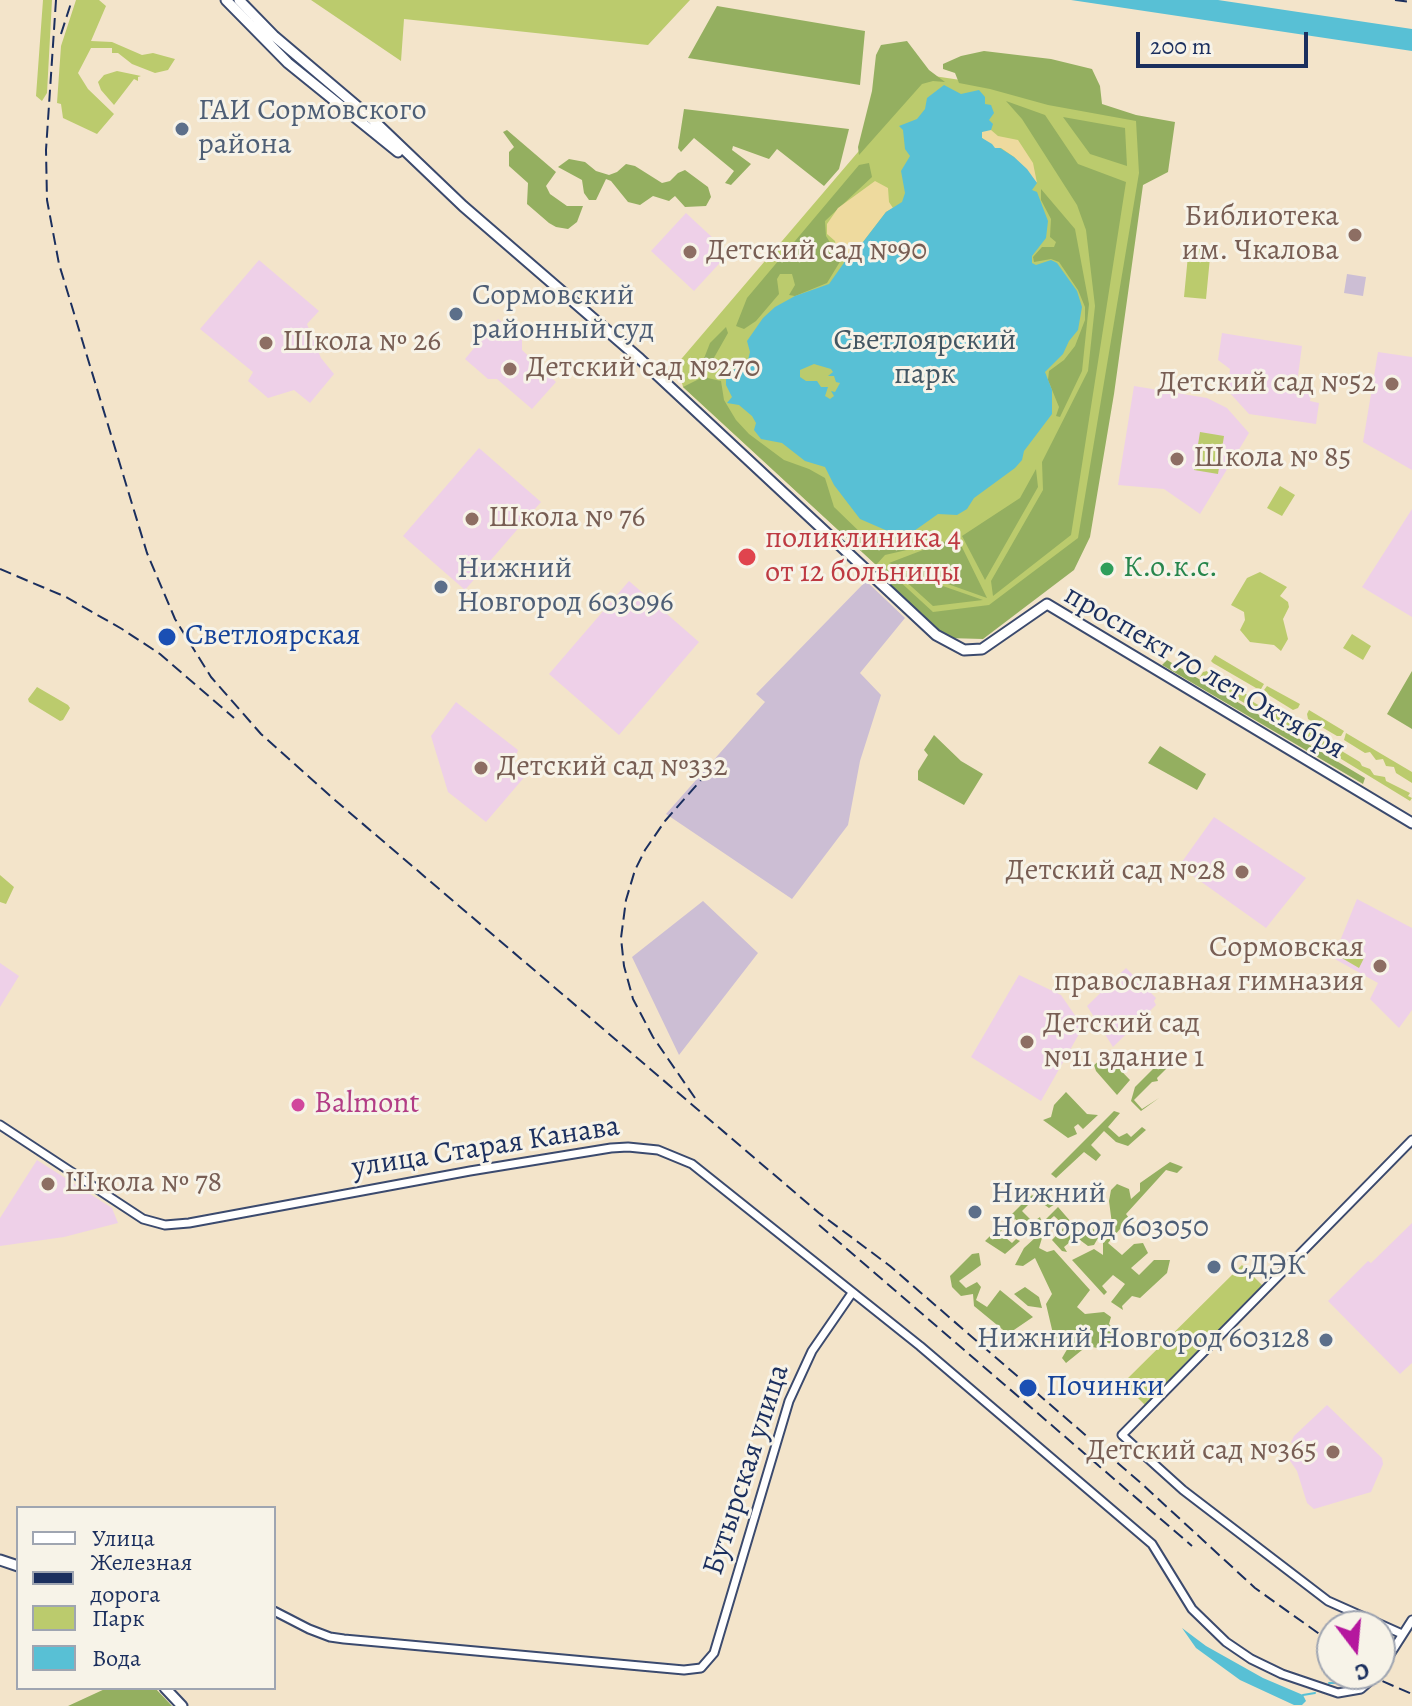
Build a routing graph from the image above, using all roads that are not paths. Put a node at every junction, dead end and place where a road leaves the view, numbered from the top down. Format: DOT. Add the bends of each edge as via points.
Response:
graph roads {
  1 [pos="226,0"];
  2 [pos="239,0"];
  3 [pos="368,123"];
  4 [pos="1412,823"];
  5 [pos="0,1125"];
  6 [pos="1412,1140"];
  7 [pos="852,1293"];
  8 [pos="276,1612"];
  9 [pos="1412,1620"];
  10 [pos="1402,1634"];
  11 [pos="1396,1644"];
  12 [pos="1316,1686"];
  13 [pos="167,1690"];
  14 [pos="1329,1690"];
  15 [pos="1355,1690"];
  16 [pos="182,1706"];
  1 -- 3 [label="main road" via="288,63"];
  2 -- 3 [label="main road"];
  3 -- 4 [label="main road, проспект 70 лет Октября" via="640,359 936,635 974,651 1047,604"];
  5 -- 7 [label="street, улица Старая Канава" via="153,1223 189,1223 628,1147 658,1150 692,1164 724,1187"];
  6 -- 10 [label="street" via="1122,1435 1183,1490 1316,1592"];
  7 -- 8 [label="street, Бутырская улица" via="812,1351 789,1401 714,1653 701,1668 330,1637"];
  7 -- 12 [label="street, улица Старая Канава" via="1152,1544 1192,1609 1226,1642 1282,1674"];
  9 -- 10 [label="street"];
  10 -- 11 [label="street"];
  13 -- 16 [label="main road"];
  14 -- 15 [label="street, улица Старая Канава"];
}
